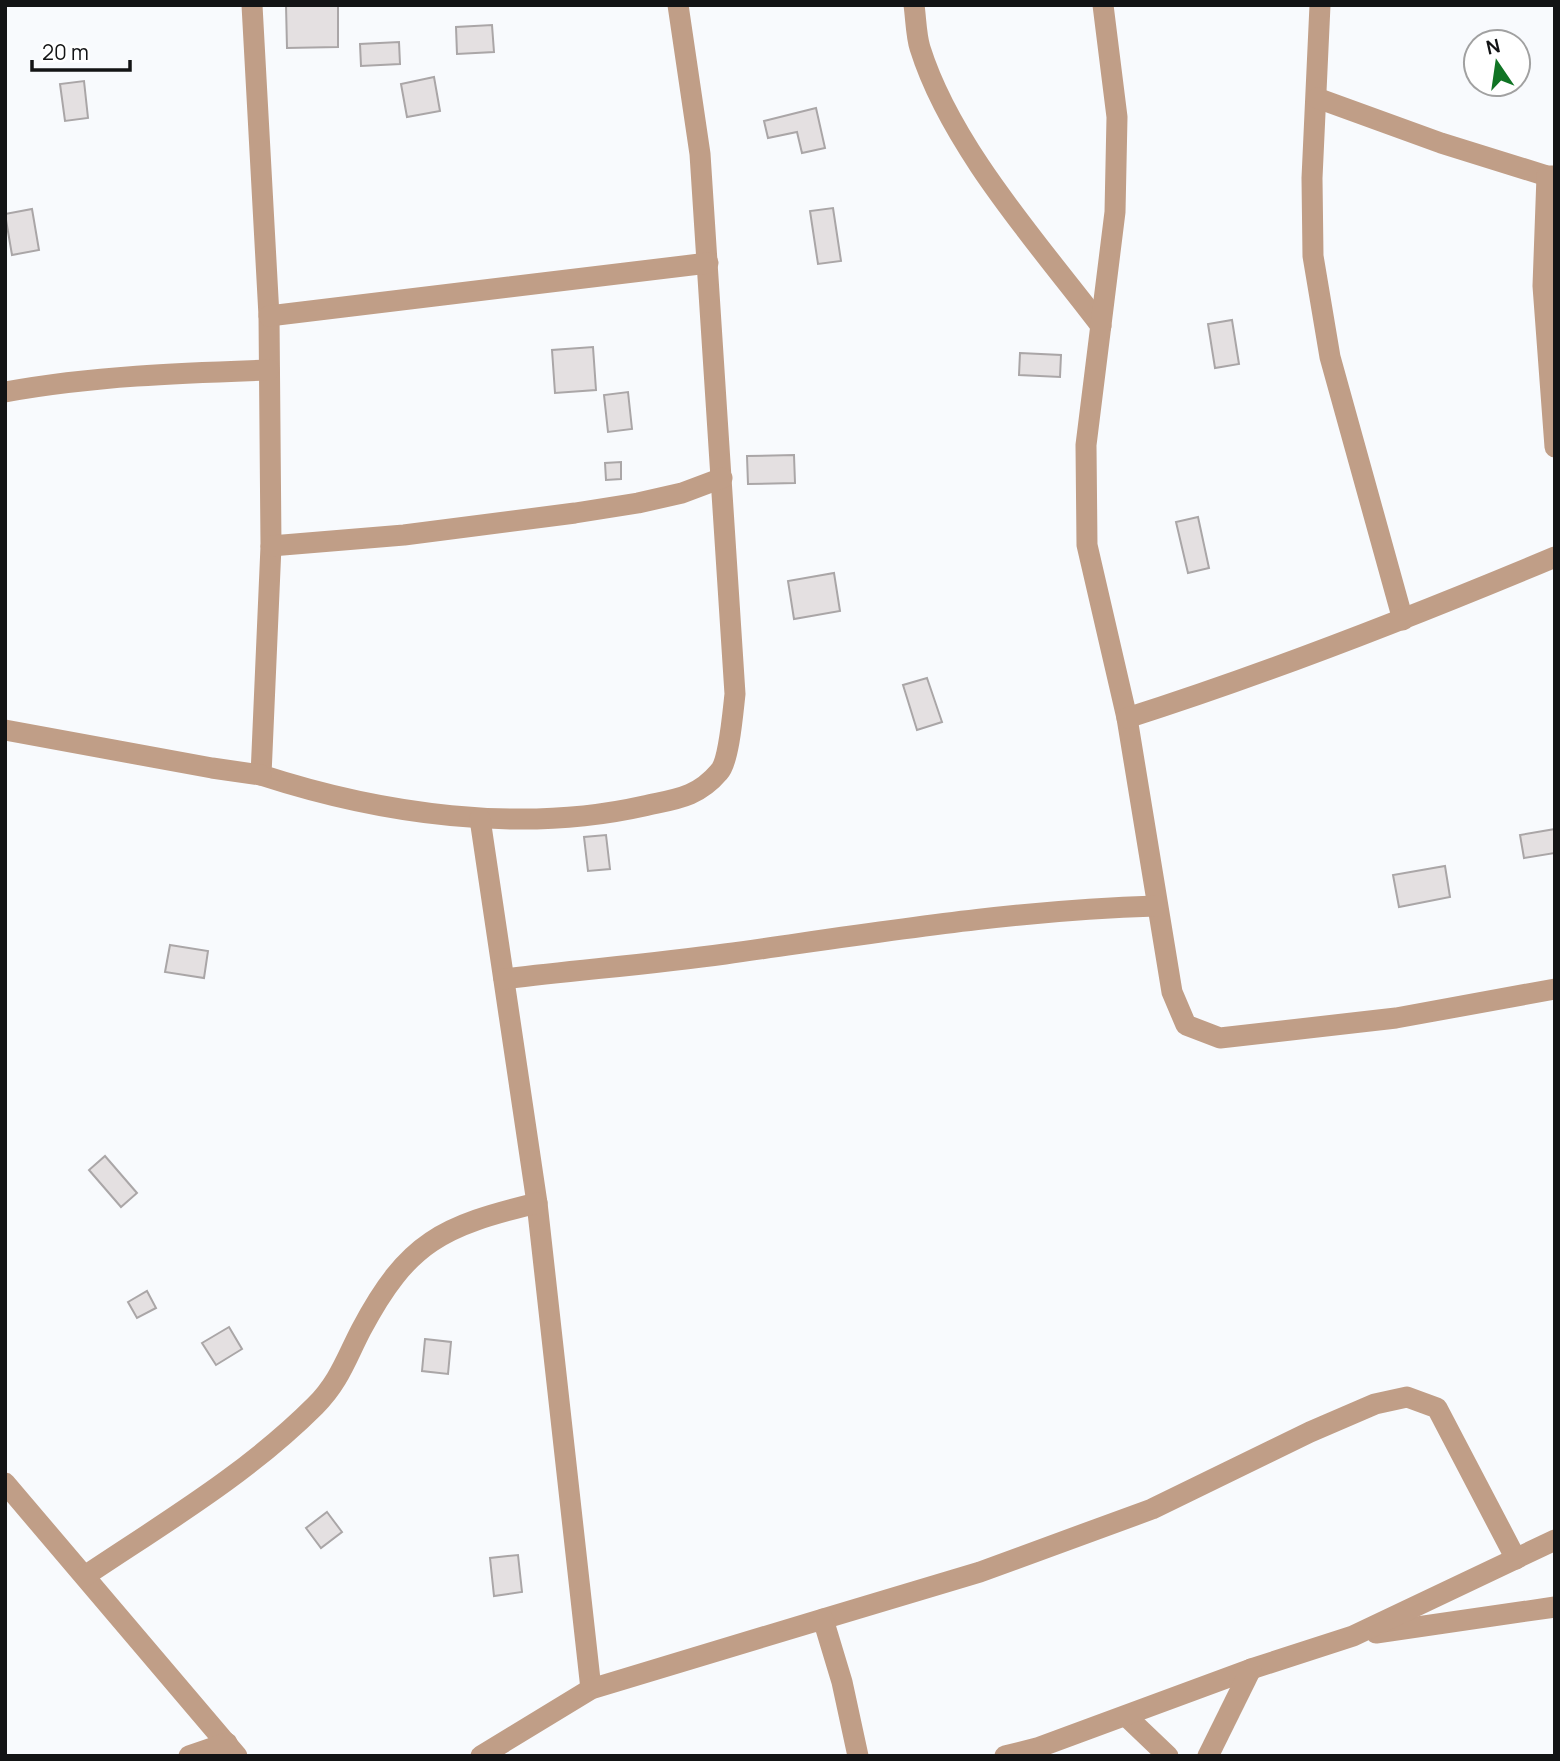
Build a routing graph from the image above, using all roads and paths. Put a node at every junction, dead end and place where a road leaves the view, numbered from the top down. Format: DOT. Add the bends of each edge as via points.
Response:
graph roads {
  1 [pos="251,5"];
  2 [pos="678,5"];
  3 [pos="914,5"];
  4 [pos="1102,5"];
  5 [pos="1320,5"];
  6 [pos="1317,98"];
  7 [pos="1551,176"];
  8 [pos="708,263"];
  9 [pos="269,316"];
  10 [pos="1101,326"];
  11 [pos="269,370"];
  12 [pos="5,392"];
  13 [pos="1555,447"];
  14 [pos="722,478"];
  15 [pos="271,546"];
  16 [pos="1555,557"];
  17 [pos="1403,620"];
  18 [pos="1127,718"];
  19 [pos="5,730"];
  20 [pos="261,775"];
  21 [pos="480,820"];
  22 [pos="1156,906"];
  23 [pos="504,979"];
  24 [pos="1555,989"];
  25 [pos="537,1203"];
  26 [pos="5,1483"];
  27 [pos="1555,1540"];
  28 [pos="1516,1559"];
  29 [pos="85,1576"];
  30 [pos="1555,1607"];
  31 [pos="822,1619"];
  32 [pos="1353,1636"];
  33 [pos="1251,1669"];
  34 [pos="591,1689"];
  35 [pos="1126,1716"];
  36 [pos="232,1750"];
  37 [pos="190,1756"];
  38 [pos="481,1756"];
  39 [pos="858,1756"];
  40 [pos="1004,1756"];
  41 [pos="1168,1756"];
  42 [pos="1208,1756"];
  1 -- 9 [label="street"];
  2 -- 8 [label="street" via="700,154"];
  3 -- 10 [label="street" via="919,47 954,128"];
  4 -- 10 [label="street" via="1117,117 1115,212"];
  5 -- 6 [label="street"];
  6 -- 7 [label="street"];
  6 -- 17 [label="street" via="1312,256 1330,357"];
  7 -- 13 [label="street" via="1543,286"];
  8 -- 9 [label="street"];
  8 -- 14 [label="street"];
  9 -- 11 [label="street"];
  10 -- 18 [label="street" via="1086,445 1087,545"];
  11 -- 12 [label="street" via="132,375"];
  11 -- 15 [label="street"];
  14 -- 15 [label="street" via="682,493 600,509 404,535"];
  14 -- 21 [label="street" via="735,694 722,770 692,796 605,815"];
  15 -- 20 [label="street"];
  16 -- 17 [label="street"];
  17 -- 18 [label="street" via="1228,686"];
  18 -- 22 [label="street"];
  19 -- 20 [label="street"];
  20 -- 21 [label="street" via="316,792"];
  21 -- 23 [label="street"];
  22 -- 23 [label="street" via="935,924"];
  22 -- 24 [label="street" via="1172,992 1186,1026 1220,1038 1396,1018"];
  23 -- 25 [label="street"];
  25 -- 29 [label="street" via="457,1226 426,1244 397,1270 374,1304 339,1378 303,1418 234,1475"];
  25 -- 34 [label="street"];
  26 -- 29 [label="street"];
  27 -- 28 [label="street"];
  28 -- 31 [label="street" via="1437,1408 1407,1397 1375,1404 1310,1432 1152,1509 980,1572"];
  28 -- 32 [label="street"];
  29 -- 36 [label="street"];
  30 -- 32 [label="street"];
  31 -- 34 [label="street"];
  31 -- 39 [label="street"];
  32 -- 33 [label="street"];
  33 -- 35 [label="street"];
  33 -- 42 [label="street"];
  34 -- 38 [label="street"];
  35 -- 40 [label="street"];
  35 -- 41 [label="street"];
  36 -- 37 [label="street"];
}
